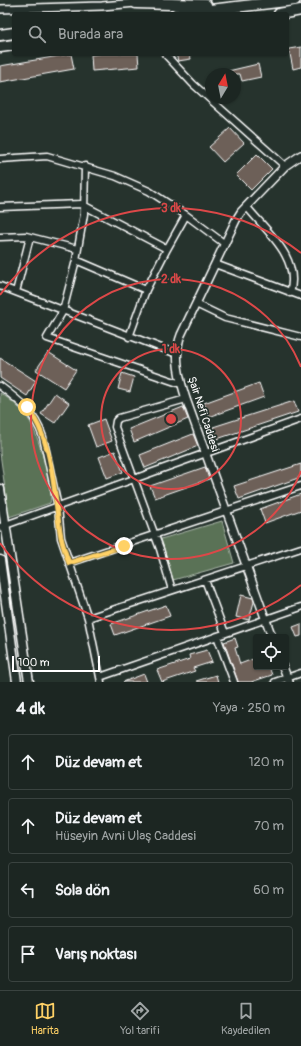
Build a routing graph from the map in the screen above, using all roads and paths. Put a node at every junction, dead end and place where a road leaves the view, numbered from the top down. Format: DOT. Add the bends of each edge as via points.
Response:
graph roads {
  1 [pos="295,0"];
  2 [pos="278,1"];
  3 [pos="136,3"];
  4 [pos="234,6"];
  5 [pos="0,8"];
  6 [pos="301,10"];
  7 [pos="190,12"];
  8 [pos="289,12"];
  9 [pos="12,33"];
  10 [pos="0,35"];
  11 [pos="12,45"];
  12 [pos="0,47"];
  13 [pos="167,56"];
  14 [pos="301,155"];
  15 [pos="0,159"];
  16 [pos="85,166"];
  17 [pos="285,166"];
  18 [pos="84,206"];
  19 [pos="246,207"];
  20 [pos="0,208"];
  21 [pos="186,215"];
  22 [pos="0,237"];
  23 [pos="30,237"];
  24 [pos="225,244"];
  25 [pos="78,249"];
  26 [pos="167,249"];
  27 [pos="76,260"];
  28 [pos="216,264"];
  29 [pos="0,286"];
  30 [pos="146,290"];
  31 [pos="16,292"];
  32 [pos="290,293"];
  33 [pos="301,296"];
  34 [pos="196,304"];
  35 [pos="63,311"];
  36 [pos="129,337"];
  37 [pos="301,337"];
  38 [pos="177,354"];
  39 [pos="181,384"];
  40 [pos="0,386"];
  41 [pos="186,399"];
  42 [pos="301,419"];
  43 [pos="206,454"];
  44 [pos="134,480"];
  45 [pos="301,486"];
  46 [pos="0,489"];
  47 [pos="58,507"];
  48 [pos="227,511"];
  49 [pos="3,526"];
  50 [pos="156,536"];
  51 [pos="301,548"];
  52 [pos="0,560"];
  53 [pos="69,563"];
  54 [pos="247,567"];
  55 [pos="205,580"];
  56 [pos="172,590"];
  57 [pos="301,607"];
  58 [pos="88,618"];
  59 [pos="266,619"];
  60 [pos="225,633"];
  61 [pos="271,634"];
  62 [pos="217,636"];
  63 [pos="284,670"];
  64 [pos="301,674"];
  65 [pos="100,680"];
  66 [pos="288,680"];
  67 [pos="17,682"];
  68 [pos="29,682"];
  69 [pos="234,682"];
  70 [pos="275,682"];
  1 -- 2 [label="highway"];
  2 -- 4 [label="highway"];
  3 -- 4 [label="highway"];
  3 -- 5 [label="street"];
  4 -- 7 [label="highway"];
  6 -- 8 [label="highway"];
  9 -- 10 [label="highway"];
  11 -- 12 [label="highway"];
  13 -- 17 [label="street" via="198,89"];
  14 -- 17 [label="street, Şair Nefi Caddesi"];
  15 -- 16 [label="street" via="42,156"];
  16 -- 18 [label="street"];
  16 -- 21 [label="street" via="150,191"];
  17 -- 19 [label="street, Şair Nefi Caddesi"];
  18 -- 20 [label="street" via="76,203"];
  18 -- 25 [label="street"];
  18 -- 26 [label="street"];
  19 -- 24 [label="street, Şair Nefi Caddesi" via="236,220"];
  19 -- 32 [label="street" via="288,258 292,273"];
  21 -- 24 [label="street"];
  21 -- 26 [label="street"];
  22 -- 23 [label="street"];
  23 -- 25 [label="street"];
  23 -- 31 [label="street"];
  24 -- 28 [label="street, Şair Nefi Caddesi"];
  25 -- 27 [label="street"];
  26 -- 30 [label="street"];
  27 -- 30 [label="street"];
  27 -- 35 [label="street"];
  28 -- 32 [label="street"];
  28 -- 34 [label="street, Şair Nefi Caddesi"];
  29 -- 31 [label="street"];
  30 -- 36 [label="street"];
  31 -- 35 [label="street"];
  32 -- 33 [label="street"];
  34 -- 37 [label="street" via="225,318"];
  34 -- 38 [label="street, Şair Nefi Caddesi" via="179,340"];
  35 -- 36 [label="street"];
  35 -- 39 [label="street" via="47,338"];
  36 -- 38 [label="street"];
  38 -- 39 [label="street, Şair Nefi Caddesi"];
  39 -- 41 [label="street, Şair Nefi Caddesi"];
  40 -- 47 [label="street" via="27,407 39,426"];
  41 -- 43 [label="street, Şair Nefi Caddesi"];
  41 -- 44 [label="street" via="116,421 114,426"];
  42 -- 43 [label="street"];
  43 -- 44 [label="street"];
  43 -- 48 [label="street, Şair Nefi Caddesi"];
  44 -- 47 [label="street"];
  44 -- 50 [label="street"];
  45 -- 48 [label="street"];
  46 -- 49 [label="main road"];
  47 -- 49 [label="street"];
  47 -- 53 [label="street" via="61,538"];
  48 -- 50 [label="street"];
  48 -- 54 [label="street, Şair Nefi Caddesi"];
  49 -- 68 [label="main road"];
  50 -- 53 [label="street"];
  50 -- 56 [label="street"];
  51 -- 54 [label="street"];
  52 -- 67 [label="main road"];
  53 -- 58 [label="street"];
  54 -- 55 [label="street"];
  54 -- 59 [label="street, Şair Nefi Caddesi"];
  55 -- 56 [label="street"];
  55 -- 60 [label="street"];
  56 -- 58 [label="street"];
  57 -- 59 [label="street"];
  58 -- 65 [label="street"];
  59 -- 60 [label="street"];
  59 -- 61 [label="street, Şair Nefi Caddesi"];
  60 -- 62 [label="street"];
  62 -- 65 [label="street"];
  62 -- 69 [label="street"];
  63 -- 66 [label="street"];
  64 -- 66 [label="street"];
  66 -- 70 [label="street"];
}
